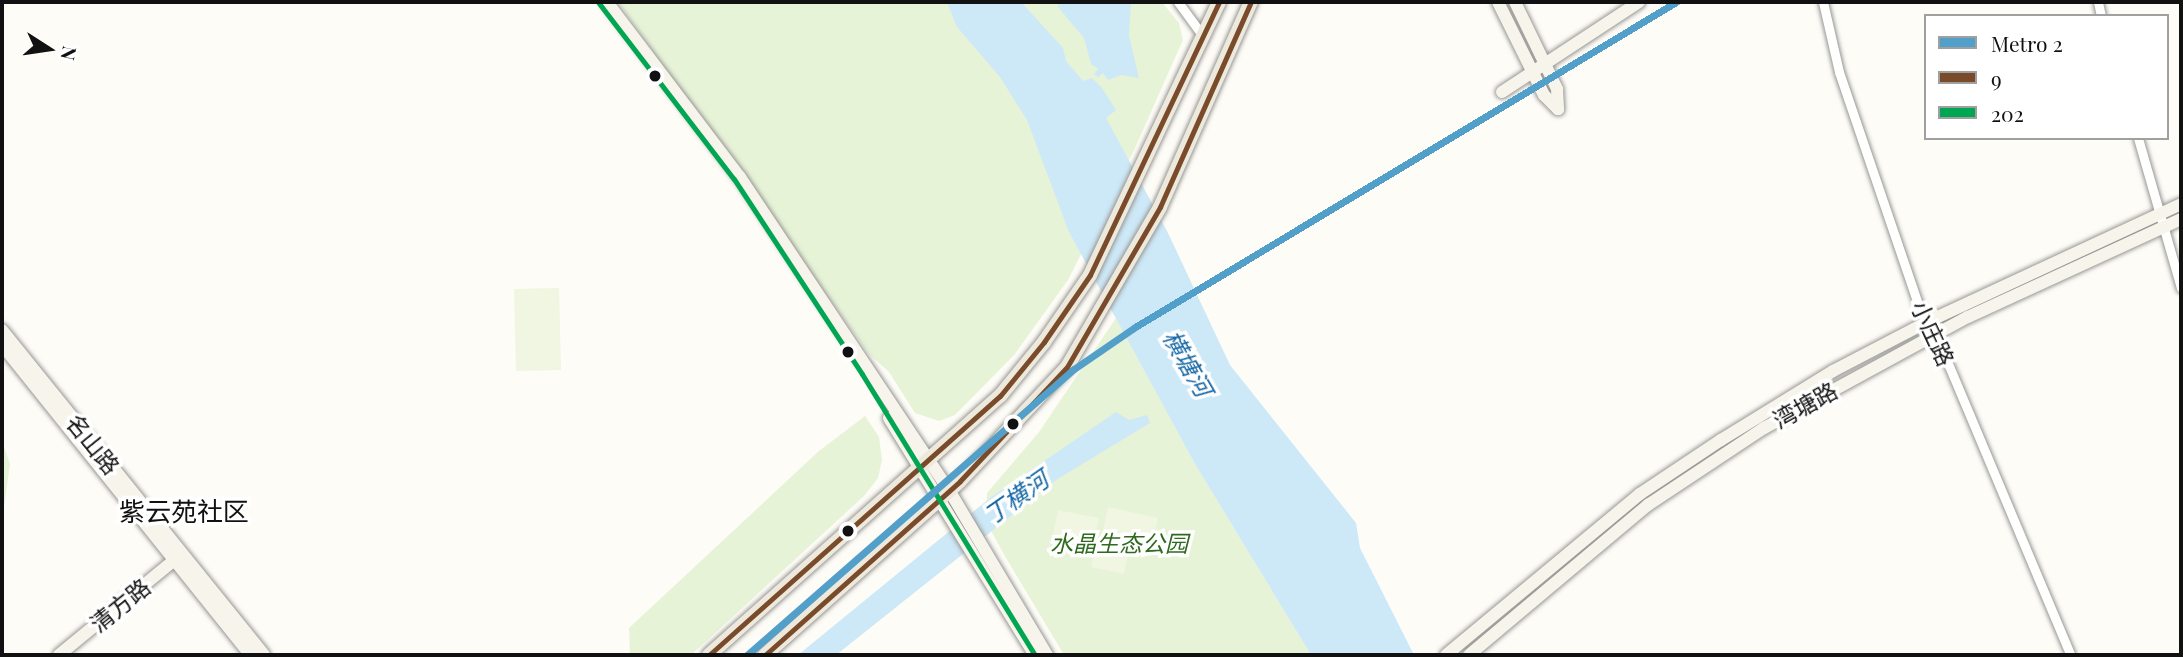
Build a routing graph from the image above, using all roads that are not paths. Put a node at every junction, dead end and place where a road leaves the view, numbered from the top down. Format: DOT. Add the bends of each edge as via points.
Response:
graph roads {
  1 [pos="598,2"];
  2 [pos="607,2"];
  3 [pos="1178,2"];
  4 [pos="1219,2"];
  5 [pos="1251,2"];
  6 [pos="1498,2"];
  7 [pos="1515,2"];
  8 [pos="1639,2"];
  9 [pos="1823,2"];
  10 [pos="1203,36"];
  11 [pos="1546,63"];
  12 [pos="1532,72"];
  13 [pos="1502,92"];
  14 [pos="2139,140"];
  15 [pos="2181,204"];
  16 [pos="2164,219"];
  17 [pos="2181,219"];
  18 [pos="2181,288"];
  19 [pos="1927,322"];
  20 [pos="2,330"];
  21 [pos="1934,335"];
  22 [pos="2,345"];
  23 [pos="925,465"];
  24 [pos="944,495"];
  25 [pos="978,552"];
  26 [pos="177,558"];
  27 [pos="2070,654"];
  28 [pos="59,655"];
  29 [pos="250,655"];
  30 [pos="264,655"];
  31 [pos="709,655"];
  32 [pos="765,655"];
  33 [pos="1035,655"];
  34 [pos="1047,655"];
  35 [pos="1446,655"];
  36 [pos="1469,655"];
  1 -- 23 [label="street" via="734,179"];
  2 -- 23 [label="street" via="740,177"];
  3 -- 10 [label="street"];
  4 -- 10 [label="main road"];
  5 -- 24 [label="main road" via="1160,207 1107,305 1067,367"];
  6 -- 12 [label="street"];
  7 -- 11 [label="street"];
  8 -- 11 [label="street"];
  9 -- 19 [label="street, 小庄路" via="1839,72 1880,201"];
  10 -- 23 [label="main road" via="1090,275 1000,396"];
  11 -- 12 [label="street"];
  11 -- 12 [label="street" via="1558,89 1558,109"];
  12 -- 13 [label="street"];
  14 -- 16 [label="street"];
  15 -- 16 [label="street"];
  16 -- 17 [label="street, 湾塘路"];
  16 -- 18 [label="street"];
  16 -- 19 [label="street"];
  16 -- 21 [label="street, 湾塘路"];
  19 -- 21 [label="street, 小庄路"];
  19 -- 35 [label="street" via="1833,371 1640,494"];
  20 -- 26 [label="street, 名山路"];
  21 -- 27 [label="street, 小庄路"];
  21 -- 36 [label="street, 湾塘路" via="1764,428 1648,505"];
  22 -- 26 [label="street, 名山路"];
  23 -- 24 [label="street"];
  23 -- 31 [label="main road"];
  24 -- 25 [label="street"];
  24 -- 32 [label="main road"];
  25 -- 33 [label="street"];
  25 -- 34 [label="street"];
  26 -- 28 [label="street, 清方路"];
  26 -- 29 [label="street, 名山路"];
  26 -- 30 [label="street, 名山路"];
}
